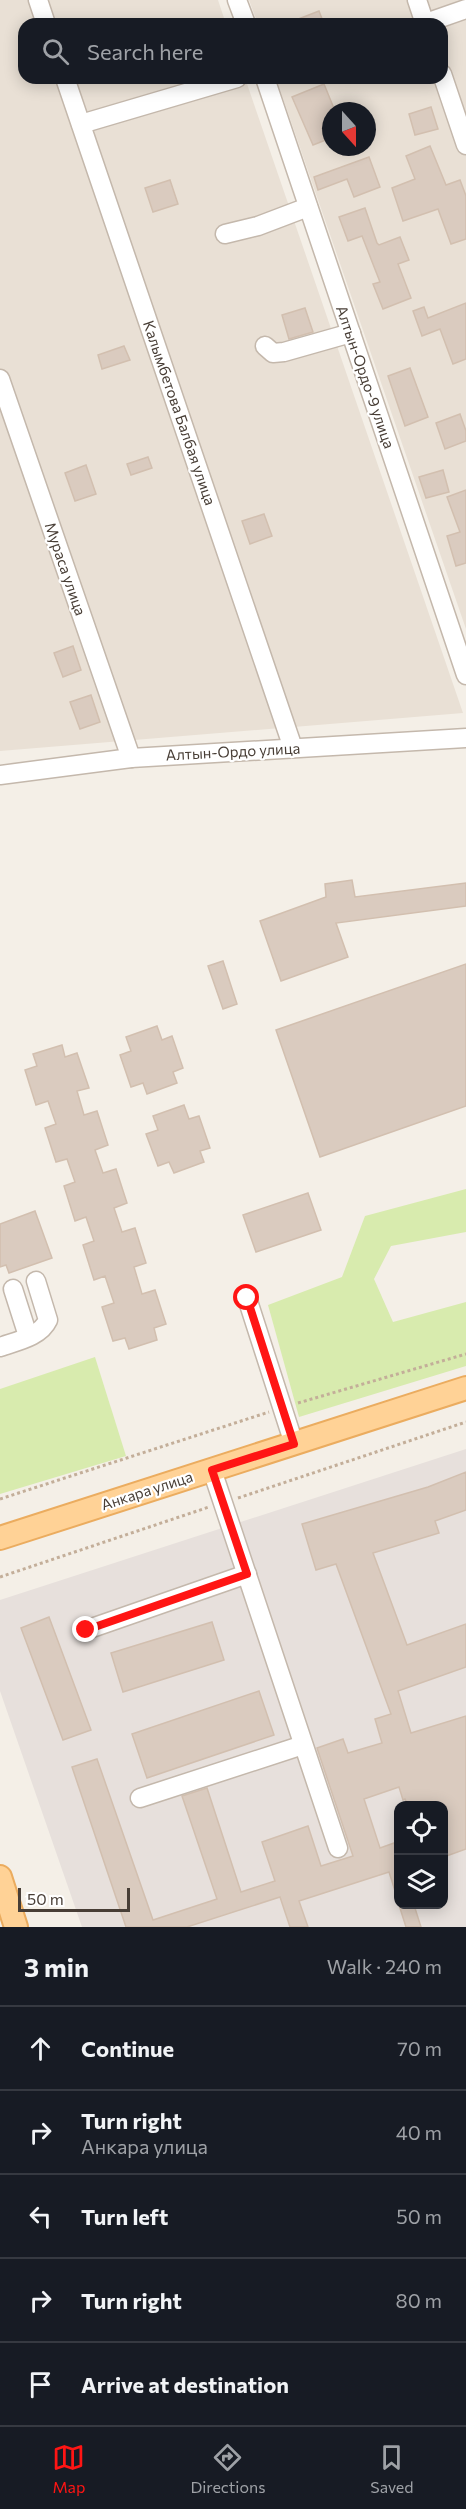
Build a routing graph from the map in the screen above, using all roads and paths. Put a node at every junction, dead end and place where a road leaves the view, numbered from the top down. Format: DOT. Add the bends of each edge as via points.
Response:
graph roads {
  1 [pos="38,0"];
  2 [pos="237,0"];
  3 [pos="417,0"];
  4 [pos="466,9"];
  5 [pos="44,18"];
  6 [pos="244,18"];
  7 [pos="422,18"];
  8 [pos="441,18"];
  9 [pos="67,84"];
  10 [pos="217,84"];
  11 [pos="266,84"];
  12 [pos="445,84"];
  13 [pos="81,124"];
  14 [pos="466,144"];
  15 [pos="308,207"];
  16 [pos="225,234"];
  17 [pos="351,333"];
  18 [pos="265,346"];
  19 [pos="0,380"];
  20 [pos="466,675"];
  21 [pos="466,738"];
  22 [pos="293,748"];
  23 [pos="131,758"];
  24 [pos="0,775"];
  25 [pos="36,1281"];
  26 [pos="13,1289"];
  27 [pos="247,1298"];
  28 [pos="27,1336"];
  29 [pos="0,1347"];
  30 [pos="466,1354"];
  31 [pos="466,1388"];
  32 [pos="282,1408"];
  33 [pos="294,1444"];
  34 [pos="212,1470"];
  35 [pos="0,1499"];
  36 [pos="0,1538"];
  37 [pos="247,1574"];
  38 [pos="86,1630"];
  39 [pos="303,1745"];
  40 [pos="140,1798"];
  41 [pos="338,1848"];
  42 [pos="0,1877"];
  43 [pos="16,1927"];
  1 -- 5 [label="street"];
  2 -- 6 [label="street"];
  3 -- 7 [label="street"];
  4 -- 8 [label="street"];
  9 -- 13 [label="street, Калымбетова Балбая улица"];
  10 -- 13 [label="street"];
  11 -- 15 [label="street, Алтын-Ордо-9 улица"];
  12 -- 14 [label="street"];
  13 -- 22 [label="street, Калымбетова Балбая улица"];
  15 -- 16 [label="street"];
  15 -- 17 [label="street, Алтын-Ордо-9 улица"];
  17 -- 18 [label="street" via="284,352 273,353"];
  17 -- 20 [label="street, Алтын-Ордо-9 улица"];
  19 -- 23 [label="street, Мураса улица"];
  21 -- 22 [label="street, Алтын-Ордо улица"];
  22 -- 23 [label="street, Алтын-Ордо улица"];
  23 -- 24 [label="street, Алтын-Ордо улица"];
  25 -- 28 [label="street" via="48,1320 38,1333"];
  26 -- 28 [label="street"];
  27 -- 32 [label="street"];
  28 -- 29 [label="street"];
  30 -- 32 [label="path"];
  31 -- 33 [label="main road, Анкара улица"];
  32 -- 33 [label="street"];
  32 -- 35 [label="path"];
  33 -- 34 [label="main road, Анкара улица"];
  34 -- 36 [label="main road, Анкара улица"];
  34 -- 37 [label="street"];
  37 -- 38 [label="street"];
  37 -- 39 [label="street"];
  39 -- 40 [label="street"];
  39 -- 41 [label="street"];
  42 -- 43 [label="main road"];
}
